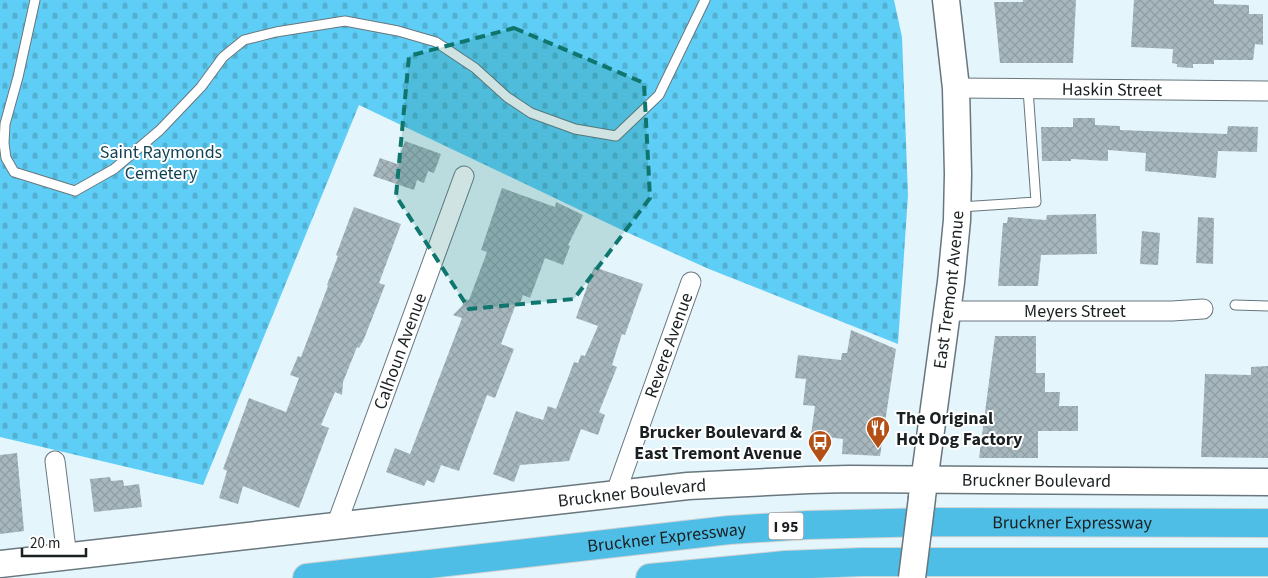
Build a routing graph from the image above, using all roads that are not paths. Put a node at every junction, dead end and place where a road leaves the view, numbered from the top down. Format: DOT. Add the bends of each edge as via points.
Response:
graph roads {
  1 [pos="35,0"];
  2 [pos="705,0"];
  3 [pos="946,0"];
  4 [pos="956,88"];
  5 [pos="1028,88"];
  6 [pos="1268,91"];
  7 [pos="464,176"];
  8 [pos="957,207"];
  9 [pos="692,282"];
  10 [pos="1235,305"];
  11 [pos="1268,306"];
  12 [pos="1203,309"];
  13 [pos="947,312"];
  14 [pos="55,461"];
  15 [pos="1268,482"];
  16 [pos="923,489"];
  17 [pos="615,495"];
  18 [pos="1268,523"];
  19 [pos="336,526"];
  20 [pos="67,557"];
  21 [pos="1268,562"];
  22 [pos="0,564"];
  23 [pos="307,578"];
  24 [pos="650,578"];
  25 [pos="912,578"];
  1 -- 2 [label="lane" via="5,124 6,158 14,172 75,191 114,169 160,130 201,87 222,57 244,40 345,21 436,42 475,68 507,97 531,113 576,129 616,136 659,95"];
  3 -- 4 [label="main road, East Tremont Avenue"];
  4 -- 5 [label="street, Haskin Street"];
  4 -- 8 [label="main road, East Tremont Avenue"];
  5 -- 6 [label="street, Haskin Street"];
  5 -- 8 [label="lane" via="1036,202"];
  7 -- 19 [label="street, Calhoun Avenue"];
  8 -- 13 [label="main road, East Tremont Avenue"];
  9 -- 17 [label="street, Revere Avenue"];
  10 -- 11 [label="lane"];
  12 -- 13 [label="street, Meyers Street"];
  13 -- 16 [label="main road, East Tremont Avenue"];
  14 -- 20 [label="street"];
  15 -- 16 [label="main road, Bruckner Boulevard"];
  16 -- 17 [label="main road, Bruckner Boulevard" via="808,480 688,486"];
  16 -- 25 [label="main road, East Tremont Avenue, bridge"];
  17 -- 19 [label="main road, Bruckner Boulevard"];
  18 -- 23 [label="highway, Bruckner Expressway / I 95" via="808,525 729,530"];
  19 -- 20 [label="main road, Bruckner Boulevard"];
  20 -- 22 [label="main road, Bruckner Boulevard"];
  21 -- 24 [label="highway, I 95" via="852,562"];
}
